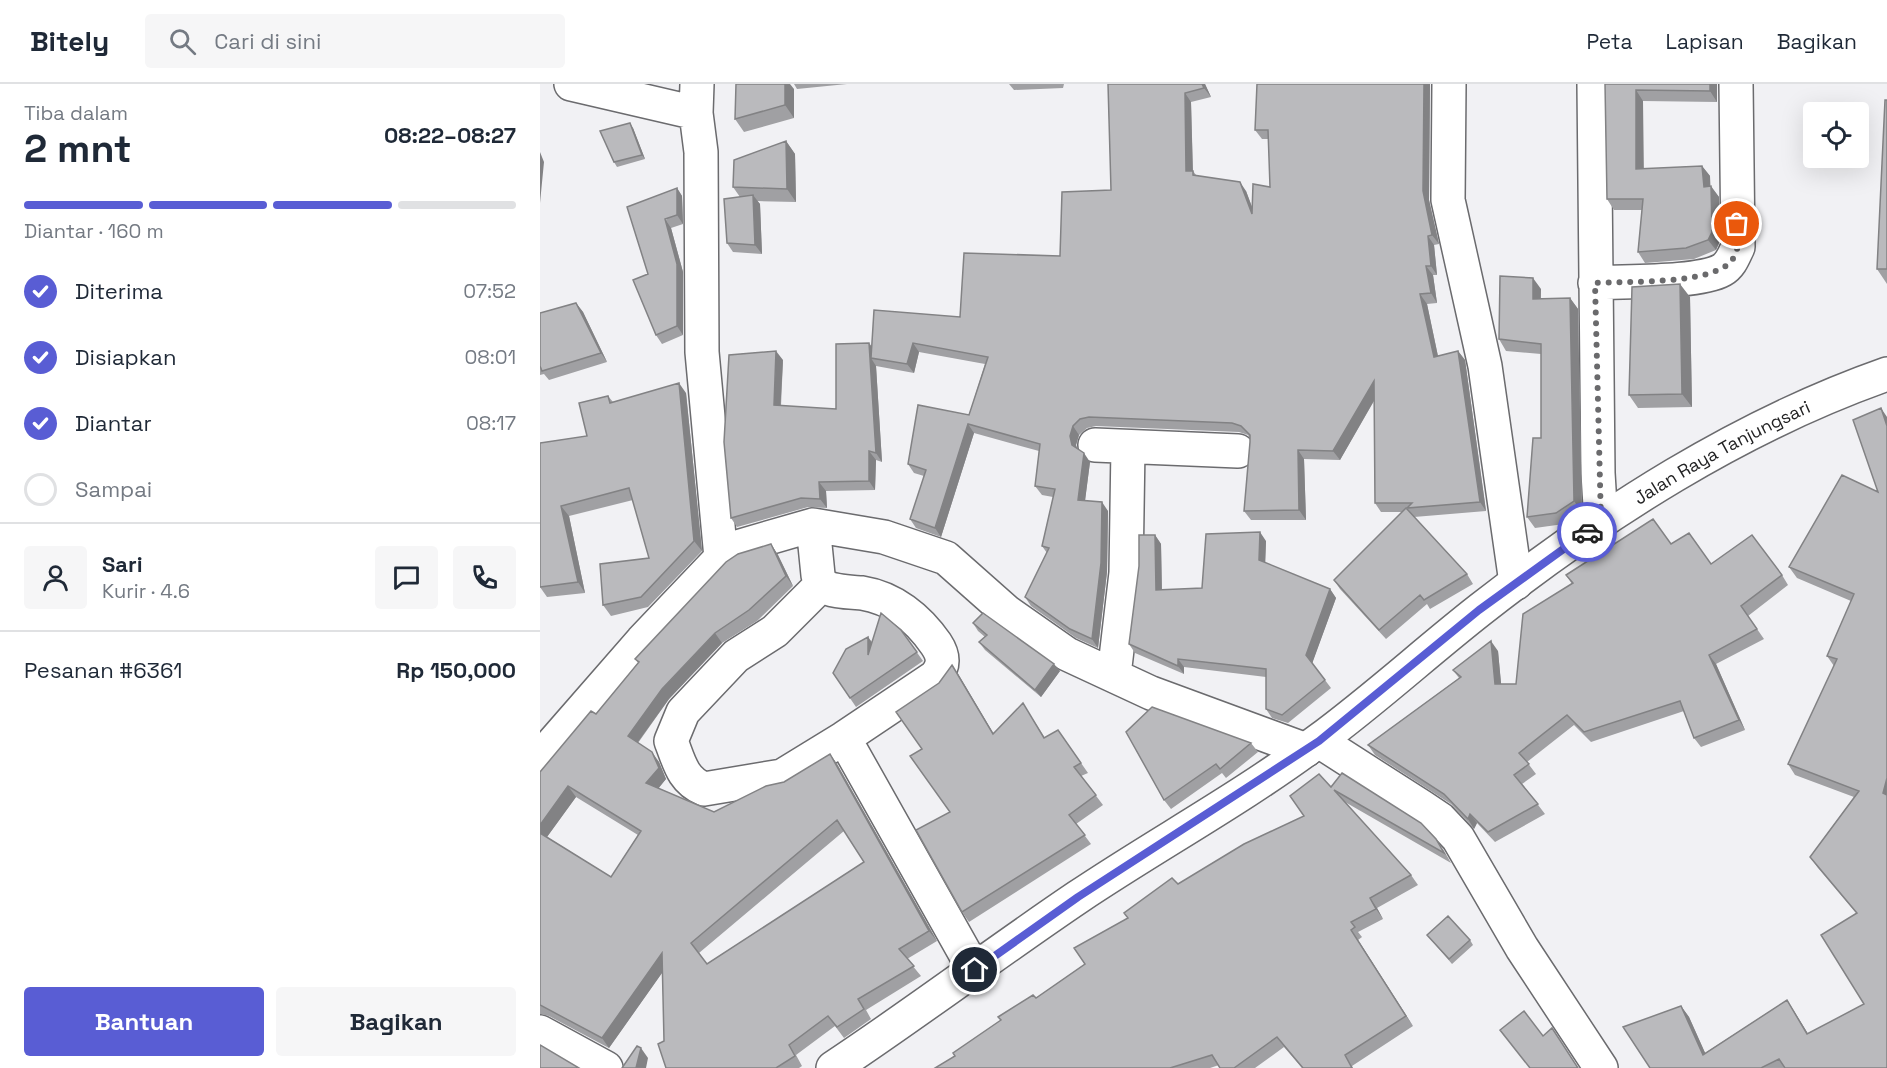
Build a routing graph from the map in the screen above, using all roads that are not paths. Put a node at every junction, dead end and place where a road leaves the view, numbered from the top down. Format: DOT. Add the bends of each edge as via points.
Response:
graph roads {
  1 [pos="571,84"];
  2 [pos="1449,84"];
  3 [pos="1594,84"];
  4 [pos="1736,84"];
  5 [pos="697,99"];
  6 [pos="1595,283"];
  7 [pos="1887,374"];
  8 [pos="1095,445"];
  9 [pos="1128,447"];
  10 [pos="1238,451"];
  11 [pos="1601,522"];
  12 [pos="813,525"];
  13 [pos="721,558"];
  14 [pos="1516,583"];
  15 [pos="821,585"];
  16 [pos="1114,675"];
  17 [pos="844,738"];
  18 [pos="1312,745"];
  19 [pos="540,758"];
  20 [pos="975,970"];
  21 [pos="540,1032"];
  22 [pos="606,1068"];
  23 [pos="833,1068"];
  24 [pos="1601,1068"];
  1 -- 5 [label="main road"];
  2 -- 14 [label="main road" via="1448,200 1485,366"];
  3 -- 6 [label="main road"];
  4 -- 6 [label="main road" via="1738,247 1733,259 1723,269 1702,276"];
  5 -- 13 [label="main road" via="702,352"];
  6 -- 11 [label="main road"];
  7 -- 11 [label="main road, Jalan Raya Tanjungsari" via="1753,431"];
  8 -- 9 [label="main road"];
  9 -- 10 [label="main road"];
  9 -- 16 [label="main road" via="1126,573"];
  11 -- 14 [label="main road, Jalan Raya Tanjungsari"];
  12 -- 13 [label="main road" via="737,547"];
  12 -- 15 [label="main road"];
  12 -- 16 [label="main road" via="884,537 946,558 1007,612 1059,648"];
  13 -- 19 [label="main road"];
  14 -- 18 [label="main road, Jalan Raya Tanjungsari"];
  15 -- 17 [label="main road" via="872,595 897,605 927,631 942,652 943,661 935,676"];
  15 -- 17 [label="main road" via="775,631 735,656 683,712 672,741 682,771 692,784 704,789 783,776"];
  16 -- 18 [label="main road" via="1151,693"];
  17 -- 20 [label="main road"];
  18 -- 20 [label="main road, Jalan Raya Tanjungsari" via="1078,897"];
  18 -- 24 [label="main road" via="1422,807 1458,838 1522,948"];
  20 -- 23 [label="main road, Jalan Raya Tanjungsari"];
  21 -- 22 [label="main road"];
}
